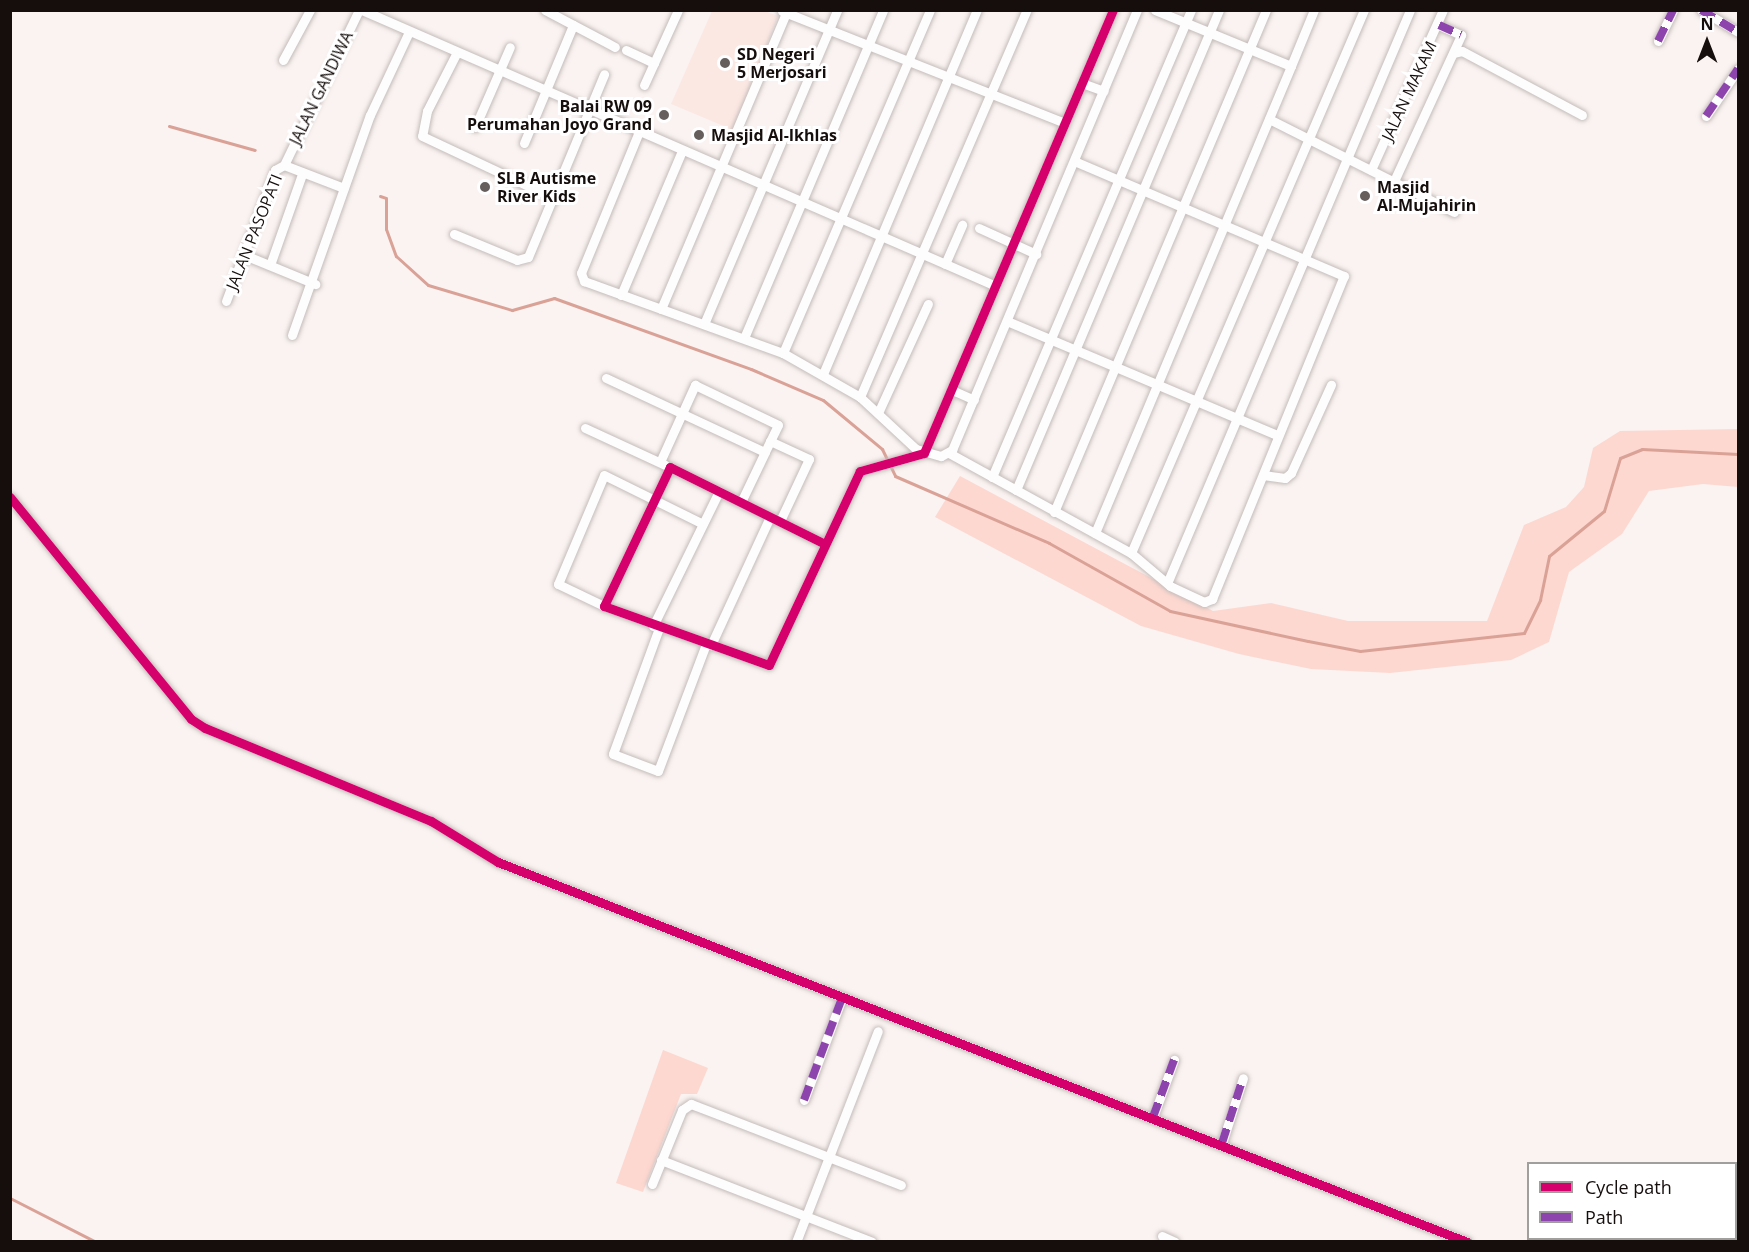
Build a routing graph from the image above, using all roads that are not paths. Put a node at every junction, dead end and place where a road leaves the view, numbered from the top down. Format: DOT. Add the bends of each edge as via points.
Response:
graph roads {
  1 [pos="310,10"];
  2 [pos="361,10"];
  3 [pos="545,10"];
  4 [pos="678,10"];
  5 [pos="837,10"];
  6 [pos="883,10"];
  7 [pos="930,10"];
  8 [pos="977,10"];
  9 [pos="1027,10"];
  10 [pos="1113,10"];
  11 [pos="1137,10"];
  12 [pos="1155,10"];
  13 [pos="1191,10"];
  14 [pos="1219,10"];
  15 [pos="1266,10"];
  16 [pos="1314,10"];
  17 [pos="1364,10"];
  18 [pos="1410,10"];
  19 [pos="1443,10"];
  20 [pos="1673,10"];
  21 [pos="1701,10"];
  22 [pos="783,12"];
  23 [pos="1186,23"];
  24 [pos="1439,25"];
  25 [pos="573,26"];
  26 [pos="829,28"];
  27 [pos="1738,32"];
  28 [pos="1209,33"];
  29 [pos="408,34"];
  30 [pos="1658,41"];
  31 [pos="869,44"];
  32 [pos="510,47"];
  33 [pos="615,47"];
  34 [pos="1250,49"];
  35 [pos="626,50"];
  36 [pos="1454,52"];
  37 [pos="456,54"];
  38 [pos="283,60"];
  39 [pos="909,60"];
  40 [pos="654,63"];
  41 [pos="1291,66"];
  42 [pos="1738,69"];
  43 [pos="499,72"];
  44 [pos="604,74"];
  45 [pos="949,76"];
  46 [pos="1082,83"];
  47 [pos="644,85"];
  48 [pos="1104,91"];
  49 [pos="545,93"];
  50 [pos="991,93"];
  51 [pos="588,113"];
  52 [pos="1582,115"];
  53 [pos="1706,116"];
  54 [pos="1269,119"];
  55 [pos="1065,123"];
  56 [pos="475,127"];
  57 [pos="638,134"];
  58 [pos="1308,138"];
  59 [pos="524,144"];
  60 [pos="681,153"];
  61 [pos="1347,158"];
  62 [pos="1075,161"];
  63 [pos="284,165"];
  64 [pos="721,169"];
  65 [pos="1371,170"];
  66 [pos="302,174"];
  67 [pos="1120,181"];
  68 [pos="1394,181"];
  69 [pos="759,185"];
  70 [pos="344,188"];
  71 [pos="1143,192"];
  72 [pos="554,198"];
  73 [pos="801,203"];
  74 [pos="1184,210"];
  75 [pos="1454,212"];
  76 [pos="840,220"];
  77 [pos="962,225"];
  78 [pos="1224,227"];
  79 [pos="979,228"];
  80 [pos="454,234"];
  81 [pos="880,237"];
  82 [pos="1014,244"];
  83 [pos="1264,244"];
  84 [pos="922,254"];
  85 [pos="1036,254"];
  86 [pos="247,256"];
  87 [pos="1303,259"];
  88 [pos="945,264"];
  89 [pos="270,265"];
  90 [pos="315,284"];
  91 [pos="996,286"];
  92 [pos="621,295"];
  93 [pos="226,301"];
  94 [pos="928,304"];
  95 [pos="661,309"];
  96 [pos="1007,321"];
  97 [pos="704,324"];
  98 [pos="292,335"];
  99 [pos="744,338"];
  100 [pos="1052,341"];
  101 [pos="1075,351"];
  102 [pos="783,353"];
  103 [pos="1115,369"];
  104 [pos="823,374"];
  105 [pos="606,378"];
  106 [pos="1155,385"];
  107 [pos="1331,386"];
  108 [pos="952,390"];
  109 [pos="860,397"];
  110 [pos="974,400"];
  111 [pos="1196,402"];
  112 [pos="878,413"];
  113 [pos="682,414"];
  114 [pos="1236,418"];
  115 [pos="585,428"];
  116 [pos="1277,435"];
  117 [pos="770,441"];
  118 [pos="765,452"];
  119 [pos="924,453"];
  120 [pos="950,453"];
  121 [pos="660,462"];
  122 [pos="670,467"];
  123 [pos="1263,475"];
  124 [pos="992,477"];
  125 [pos="1016,490"];
  126 [pos="719,491"];
  127 [pos="10,497"];
  128 [pos="655,499"];
  129 [pos="741,502"];
  130 [pos="1054,512"];
  131 [pos="770,517"];
  132 [pos="780,521"];
  133 [pos="703,524"];
  134 [pos="1095,533"];
  135 [pos="823,543"];
  136 [pos="1131,553"];
  137 [pos="1168,581"];
  138 [pos="604,606"];
  139 [pos="656,627"];
  140 [pos="708,645"];
  141 [pos="842,998"];
  142 [pos="878,1031"];
  143 [pos="1174,1060"];
  144 [pos="1243,1078"];
  145 [pos="804,1100"];
  146 [pos="1153,1117"];
  147 [pos="1222,1143"];
  148 [pos="829,1156"];
  149 [pos="661,1160"];
  150 [pos="651,1184"];
  151 [pos="901,1185"];
  152 [pos="806,1217"];
  153 [pos="1162,1236"];
  154 [pos="796,1242"];
  155 [pos="872,1242"];
  156 [pos="1175,1242"];
  157 [pos="1467,1242"];
  1 -- 38 [label="street"];
  2 -- 29 [label="street"];
  2 -- 63 [label="street, JALAN GANDIWA"];
  3 -- 25 [label="street"];
  4 -- 40 [label="street"];
  5 -- 26 [label="street"];
  6 -- 31 [label="street"];
  7 -- 39 [label="street"];
  8 -- 45 [label="street"];
  9 -- 50 [label="street"];
  10 -- 46 [label="street"];
  11 -- 48 [label="street"];
  12 -- 23 [label="street"];
  13 -- 23 [label="street"];
  14 -- 28 [label="street"];
  15 -- 34 [label="street"];
  16 -- 41 [label="street"];
  17 -- 58 [label="street"];
  18 -- 61 [label="street"];
  19 -- 24 [label="street, JALAN MAKAM"];
  20 -- 30 [label="street"];
  21 -- 27 [label="street"];
  22 -- 26 [label="street"];
  22 -- 64 [label="street"];
  23 -- 28 [label="street"];
  23 -- 67 [label="street"];
  24 -- 36 [label="street" via="1461,35"];
  24 -- 65 [label="street, JALAN MAKAM"];
  25 -- 33 [label="street"];
  25 -- 49 [label="street"];
  26 -- 31 [label="street"];
  26 -- 69 [label="street"];
  28 -- 34 [label="street"];
  28 -- 71 [label="street"];
  29 -- 37 [label="street"];
  29 -- 70 [label="street"];
  31 -- 39 [label="street"];
  31 -- 73 [label="street"];
  32 -- 43 [label="street"];
  34 -- 41 [label="street"];
  34 -- 74 [label="street"];
  35 -- 40 [label="street"];
  36 -- 52 [label="street" via="1462,51"];
  36 -- 68 [label="street"];
  37 -- 43 [label="street"];
  37 -- 72 [label="street" via="427,111 421,131 426,140"];
  39 -- 45 [label="street"];
  39 -- 76 [label="street"];
  40 -- 47 [label="street"];
  41 -- 54 [label="street"];
  42 -- 53 [label="street"];
  43 -- 49 [label="street"];
  43 -- 56 [label="street"];
  44 -- 51 [label="street"];
  45 -- 50 [label="street"];
  45 -- 81 [label="street"];
  46 -- 48 [label="street"];
  46 -- 55 [label="street"];
  48 -- 62 [label="street"];
  49 -- 51 [label="street"];
  49 -- 59 [label="street"];
  50 -- 55 [label="street"];
  50 -- 84 [label="street"];
  51 -- 57 [label="street"];
  51 -- 72 [label="street"];
  54 -- 58 [label="street"];
  54 -- 78 [label="street"];
  55 -- 82 [label="street"];
  57 -- 60 [label="street"];
  57 -- 92 [label="street" via="581,273 584,281"];
  58 -- 61 [label="street"];
  58 -- 83 [label="street"];
  60 -- 64 [label="street"];
  60 -- 92 [label="street"];
  61 -- 65 [label="street"];
  61 -- 87 [label="street"];
  62 -- 67 [label="street"];
  62 -- 85 [label="street"];
  63 -- 66 [label="street"];
  63 -- 86 [label="street, JALAN PASOPATI" via="275,170"];
  64 -- 69 [label="street"];
  64 -- 95 [label="street"];
  65 -- 68 [label="street"];
  66 -- 70 [label="street"];
  66 -- 89 [label="street"];
  67 -- 71 [label="street"];
  67 -- 100 [label="street"];
  68 -- 75 [label="street"];
  69 -- 73 [label="street"];
  69 -- 97 [label="street"];
  70 -- 90 [label="street"];
  71 -- 74 [label="street"];
  71 -- 101 [label="street"];
  72 -- 80 [label="street" via="523,261"];
  73 -- 76 [label="street"];
  73 -- 99 [label="street"];
  74 -- 78 [label="street"];
  74 -- 103 [label="street"];
  76 -- 81 [label="street"];
  76 -- 102 [label="street"];
  77 -- 88 [label="street"];
  78 -- 83 [label="street"];
  78 -- 106 [label="street"];
  79 -- 82 [label="street"];
  81 -- 84 [label="street"];
  81 -- 104 [label="street"];
  82 -- 85 [label="street"];
  82 -- 91 [label="street"];
  83 -- 87 [label="street"];
  83 -- 111 [label="street"];
  84 -- 88 [label="street"];
  84 -- 109 [label="street"];
  85 -- 96 [label="street"];
  86 -- 89 [label="street"];
  86 -- 93 [label="street, JALAN PASOPATI"];
  87 -- 114 [label="street"];
  87 -- 116 [label="street" via="1344,276"];
  88 -- 91 [label="street"];
  89 -- 90 [label="street"];
  90 -- 98 [label="street"];
  91 -- 108 [label="street"];
  92 -- 95 [label="street"];
  94 -- 112 [label="street"];
  95 -- 97 [label="street"];
  96 -- 100 [label="street"];
  96 -- 110 [label="street"];
  97 -- 99 [label="street"];
  99 -- 102 [label="street"];
  100 -- 101 [label="street"];
  100 -- 124 [label="street"];
  101 -- 103 [label="street"];
  101 -- 125 [label="street"];
  102 -- 104 [label="street"];
  103 -- 106 [label="street"];
  103 -- 130 [label="street"];
  104 -- 109 [label="street"];
  105 -- 113 [label="street"];
  106 -- 111 [label="street"];
  106 -- 134 [label="street"];
  107 -- 123 [label="street" via="1291,473 1285,478"];
  108 -- 110 [label="street"];
  108 -- 119 [label="street"];
  109 -- 112 [label="street"];
  110 -- 120 [label="street"];
  111 -- 114 [label="street"];
  111 -- 136 [label="street"];
  112 -- 119 [label="street"];
  113 -- 117 [label="street" via="695,385 778,424"];
  113 -- 118 [label="street"];
  113 -- 121 [label="street"];
  114 -- 116 [label="street"];
  114 -- 137 [label="street"];
  115 -- 121 [label="street"];
  116 -- 123 [label="street"];
  117 -- 118 [label="street"];
  117 -- 132 [label="street" via="809,459"];
  118 -- 129 [label="street"];
  119 -- 120 [label="street"];
  119 -- 135 [label="street" via="860,471"];
  120 -- 124 [label="street"];
  121 -- 122 [label="street"];
  122 -- 126 [label="street"];
  122 -- 128 [label="street"];
  123 -- 137 [label="street" via="1212,599 1204,602"];
  124 -- 125 [label="street"];
  125 -- 130 [label="street"];
  126 -- 129 [label="street"];
  126 -- 133 [label="street"];
  127 -- 141 [label="street" via="191,719 205,728 431,821 498,862"];
  128 -- 133 [label="street"];
  128 -- 138 [label="street"];
  128 -- 138 [label="street" via="604,475 558,584"];
  129 -- 131 [label="street"];
  130 -- 134 [label="street"];
  131 -- 132 [label="street"];
  131 -- 140 [label="street"];
  132 -- 135 [label="street"];
  133 -- 139 [label="street"];
  134 -- 136 [label="street"];
  135 -- 140 [label="street" via="769,665"];
  136 -- 137 [label="street" via="1133,560"];
  138 -- 139 [label="street"];
  139 -- 140 [label="street"];
  139 -- 140 [label="street" via="613,753 658,771"];
  141 -- 145 [label="street"];
  141 -- 146 [label="street"];
  142 -- 148 [label="street"];
  143 -- 146 [label="street"];
  144 -- 147 [label="street"];
  146 -- 147 [label="street"];
  147 -- 157 [label="street"];
  148 -- 149 [label="street" via="691,1104 682,1110"];
  148 -- 151 [label="street"];
  148 -- 152 [label="street"];
  149 -- 150 [label="street"];
  149 -- 152 [label="street"];
  152 -- 154 [label="street"];
  152 -- 155 [label="street"];
  153 -- 156 [label="street"];
}
